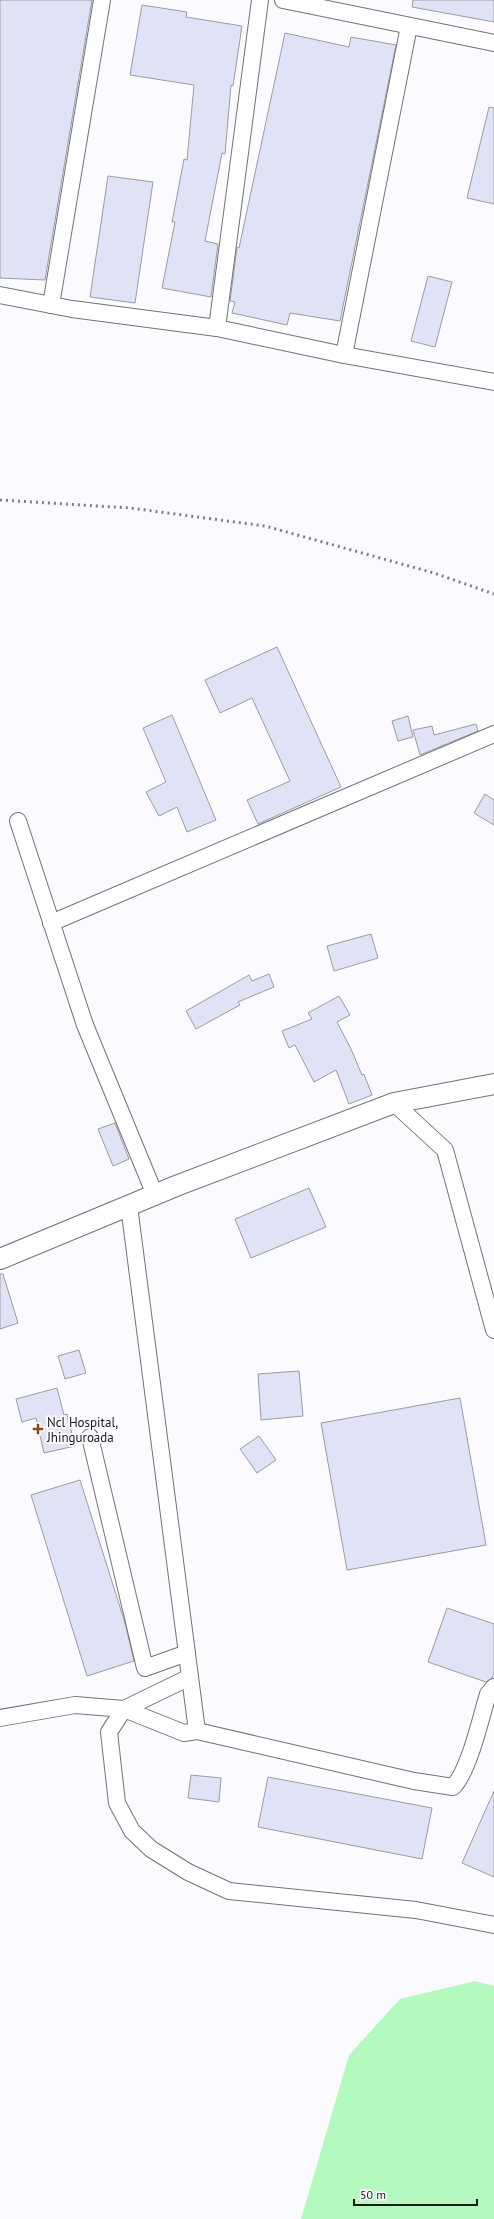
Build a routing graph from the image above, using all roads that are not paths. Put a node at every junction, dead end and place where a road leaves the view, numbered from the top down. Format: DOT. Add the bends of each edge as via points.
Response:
graph roads {
  1 [pos="102,0"];
  2 [pos="260,0"];
  3 [pos="283,0"];
  4 [pos="409,26"];
  5 [pos="494,43"];
  6 [pos="0,295"];
  7 [pos="51,305"];
  8 [pos="217,328"];
  9 [pos="344,356"];
  10 [pos="494,382"];
  11 [pos="494,734"];
  12 [pos="18,821"];
  13 [pos="51,922"];
  14 [pos="494,1084"];
  15 [pos="394,1103"];
  16 [pos="156,1195"];
  17 [pos="129,1206"];
  18 [pos="0,1259"];
  19 [pos="494,1330"];
  20 [pos="90,1437"];
  21 [pos="187,1653"];
  22 [pos="190,1676"];
  23 [pos="494,1687"];
  24 [pos="124,1709"];
  25 [pos="0,1718"];
  26 [pos="197,1731"];
  27 [pos="494,1925"];
  1 -- 7 [label="street"];
  2 -- 8 [label="street"];
  3 -- 4 [label="street"];
  4 -- 5 [label="street"];
  4 -- 9 [label="street"];
  6 -- 7 [label="street"];
  7 -- 8 [label="street"];
  8 -- 9 [label="street"];
  9 -- 10 [label="street"];
  11 -- 13 [label="street"];
  12 -- 13 [label="street"];
  13 -- 16 [label="street" via="85,1025"];
  14 -- 15 [label="street"];
  15 -- 16 [label="street"];
  15 -- 19 [label="street" via="445,1150"];
  16 -- 17 [label="street"];
  17 -- 18 [label="street"];
  17 -- 21 [label="street"];
  20 -- 21 [label="street" via="145,1668"];
  21 -- 22 [label="street"];
  22 -- 24 [label="street"];
  22 -- 26 [label="street"];
  23 -- 26 [label="street" via="488,1694 464,1768 453,1787 414,1781"];
  24 -- 25 [label="street" via="75,1705"];
  24 -- 26 [label="street" via="184,1733"];
  24 -- 27 [label="street" via="109,1732 116,1803 132,1831 151,1849 188,1872 229,1891 416,1910"];
}
